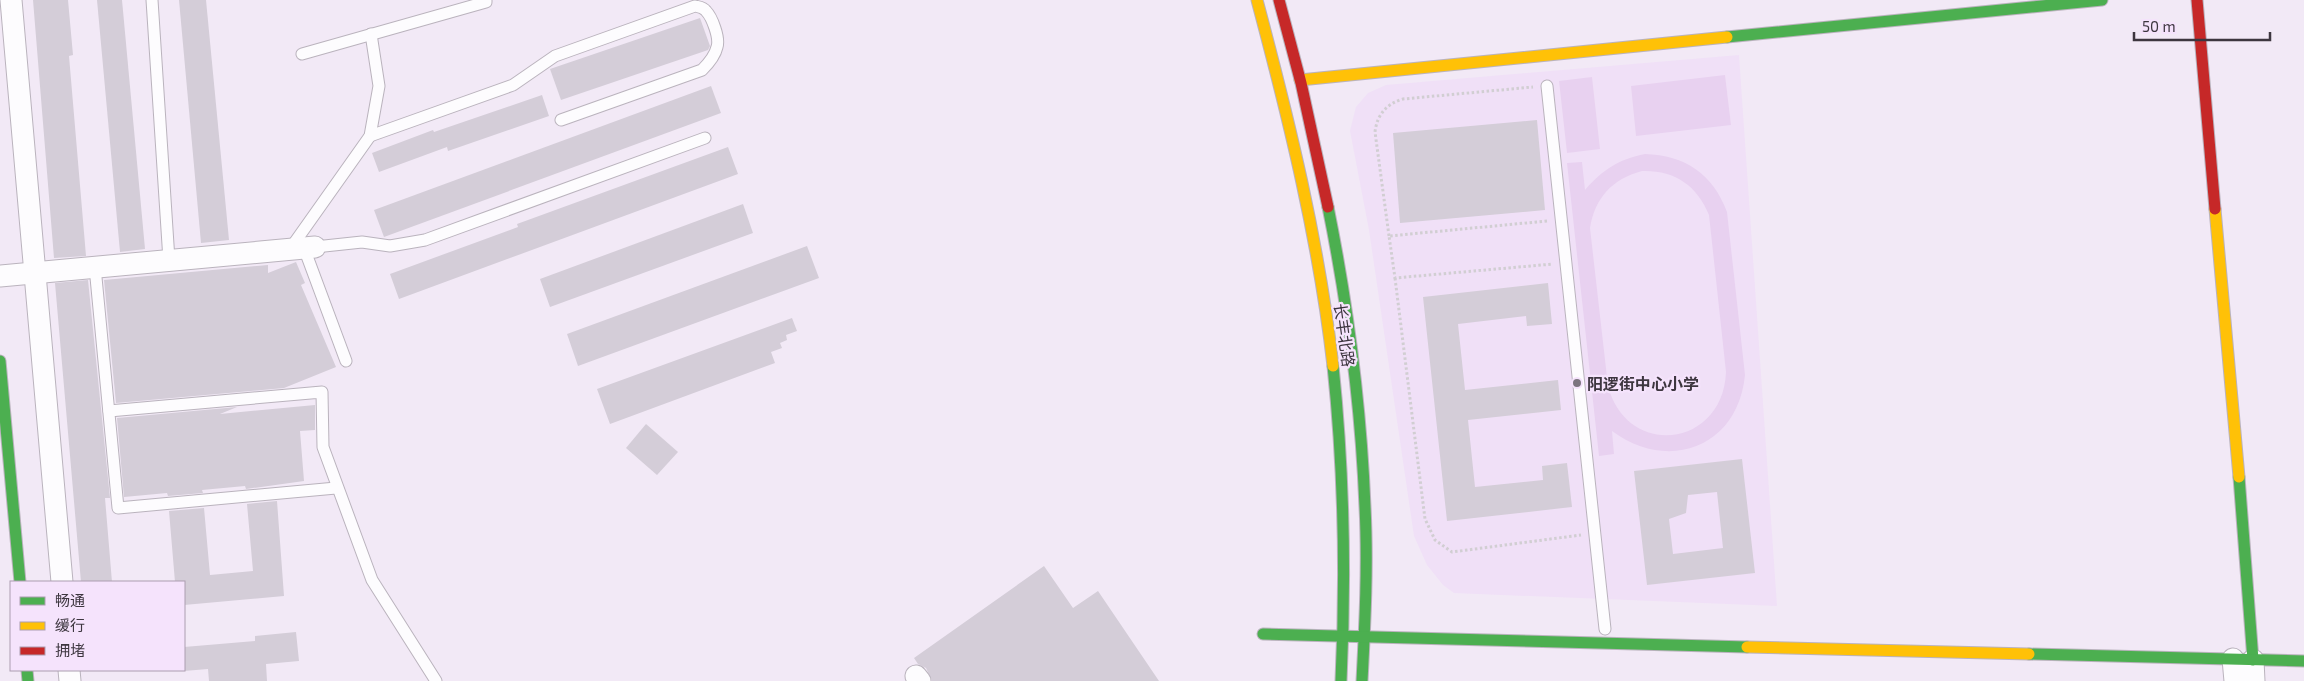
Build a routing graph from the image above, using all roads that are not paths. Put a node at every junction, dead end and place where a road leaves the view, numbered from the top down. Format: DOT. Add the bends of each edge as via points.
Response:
graph roads {
  1 [pos="11,0"];
  2 [pos="152,0"];
  3 [pos="486,0"];
  4 [pos="1257,0"];
  5 [pos="1279,0"];
  6 [pos="2102,0"];
  7 [pos="2197,0"];
  8 [pos="371,34"];
  9 [pos="302,54"];
  10 [pos="1300,80"];
  11 [pos="1547,86"];
  12 [pos="561,120"];
  13 [pos="370,136"];
  14 [pos="705,138"];
  15 [pos="303,248"];
  16 [pos="169,260"];
  17 [pos="95,267"];
  18 [pos="34,273"];
  19 [pos="0,276"];
  20 [pos="0,361"];
  21 [pos="346,361"];
  22 [pos="109,412"];
  23 [pos="336,488"];
  24 [pos="20,581"];
  25 [pos="62,581"];
  26 [pos="1340,622"];
  27 [pos="1370,623"];
  28 [pos="1605,629"];
  29 [pos="1263,634"];
  30 [pos="1344,636"];
  31 [pos="1364,637"];
  32 [pos="2245,650"];
  33 [pos="2304,661"];
  34 [pos="436,681"];
  35 [pos="1341,681"];
  36 [pos="1362,681"];
  37 [pos="2235,681"];
  38 [pos="2254,681"];
  1 -- 18 [label="street"];
  2 -- 16 [label="lane"];
  3 -- 8 [label="lane"];
  4 -- 26 [label="street, 长丰北路" via="1304,183 1327,318 1342,465 1345,531"];
  5 -- 10 [label="street, 长丰北路"];
  6 -- 10 [label="street"];
  7 -- 32 [label="street" via="2237,455"];
  8 -- 9 [label="lane"];
  8 -- 13 [label="lane" via="379,86"];
  10 -- 27 [label="street, 长丰北路" via="1336,242 1356,390 1363,464"];
  11 -- 28 [label="lane"];
  12 -- 13 [label="lane" via="702,70 713,56 718,41 704,8 695,6 555,56 513,85"];
  13 -- 15 [label="lane"];
  14 -- 15 [label="lane" via="425,240 390,246 362,242"];
  15 -- 16 [label="street"];
  15 -- 21 [label="lane"];
  16 -- 17 [label="street"];
  17 -- 18 [label="street"];
  17 -- 22 [label="lane"];
  18 -- 19 [label="street"];
  18 -- 25 [label="street"];
  20 -- 24 [label="street"];
  22 -- 23 [label="lane" via="322,392 323,447"];
  22 -- 23 [label="lane" via="118,508"];
  23 -- 34 [label="lane" via="372,580"];
  26 -- 27 [label="street"];
  26 -- 30 [label="street, 长丰北路"];
  27 -- 31 [label="street, 长丰北路"];
  29 -- 30 [label="street"];
  30 -- 31 [label="street"];
  30 -- 35 [label="street, 长丰北路"];
  31 -- 32 [label="street"];
  31 -- 36 [label="street, 长丰北路"];
  32 -- 33 [label="street"];
  32 -- 37 [label="street"];
  32 -- 38 [label="street"];
}
